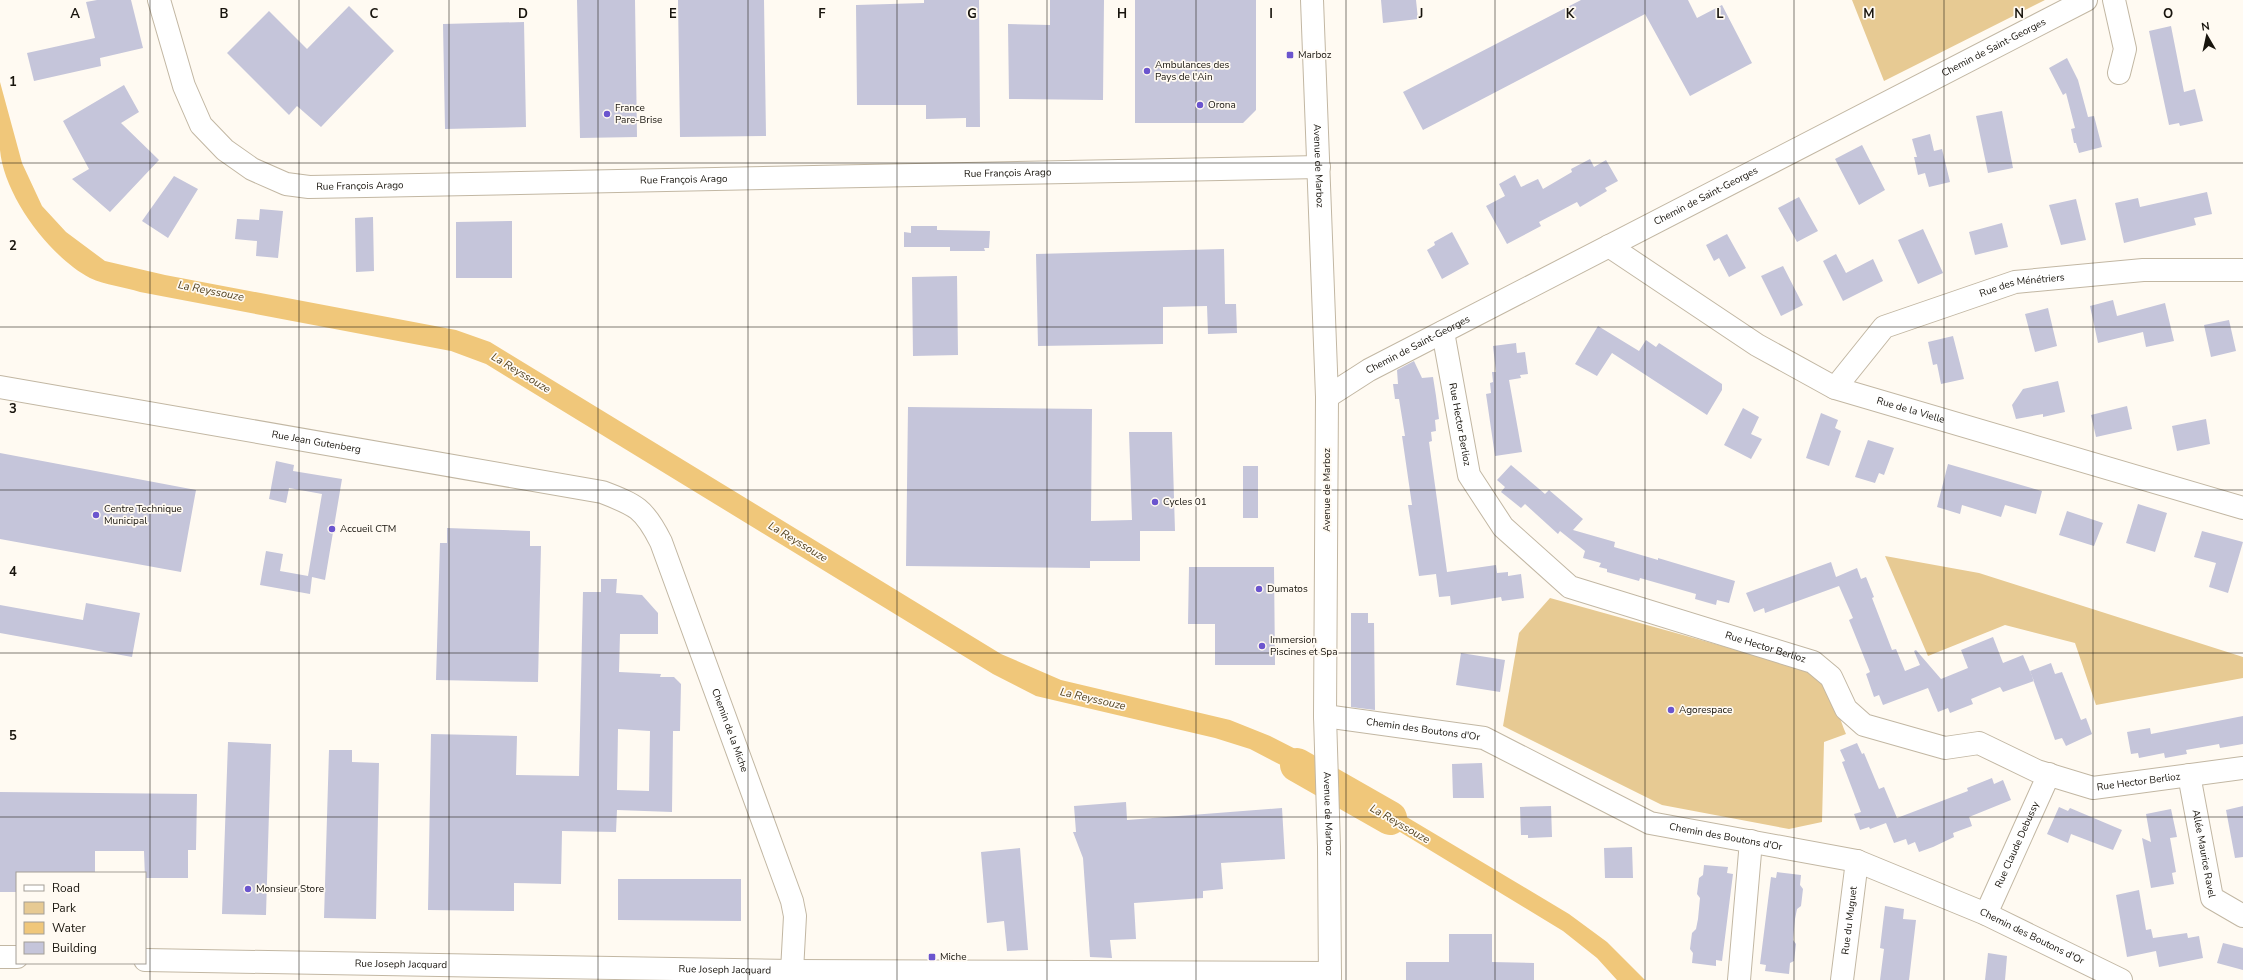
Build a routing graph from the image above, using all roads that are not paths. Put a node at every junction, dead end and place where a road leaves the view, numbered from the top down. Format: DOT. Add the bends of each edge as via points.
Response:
graph roads {
  1 [pos="159,0"];
  2 [pos="1312,0"];
  3 [pos="2086,0"];
  4 [pos="2114,0"];
  5 [pos="2119,73"];
  6 [pos="1319,167"];
  7 [pos="1609,246"];
  8 [pos="2243,270"];
  9 [pos="1443,332"];
  10 [pos="0,387"];
  11 [pos="1835,388"];
  12 [pos="1327,397"];
  13 [pos="630,503"];
  14 [pos="2243,508"];
  15 [pos="1325,716"];
  16 [pos="2243,768"];
  17 [pos="2049,774"];
  18 [pos="2189,775"];
  19 [pos="1751,841"];
  20 [pos="1857,861"];
  21 [pos="1986,914"];
  22 [pos="2243,916"];
  23 [pos="0,957"];
  24 [pos="16,957"];
  25 [pos="146,960"];
  26 [pos="792,971"];
  27 [pos="1330,977"];
  28 [pos="1739,980"];
  29 [pos="1842,980"];
  30 [pos="2121,980"];
  1 -- 6 [label="street, Rue François Arago" via="184,86 202,125 225,150 252,170 286,184 309,187"];
  2 -- 6 [label="street, Avenue de Marboz"];
  3 -- 7 [label="street, Chemin de Saint-Georges"];
  4 -- 5 [label="street" via="2126,48"];
  6 -- 12 [label="street, Avenue de Marboz"];
  7 -- 9 [label="street, Chemin de Saint-Georges"];
  7 -- 11 [label="street, Rue de la Vielle" via="1756,345"];
  8 -- 11 [label="street, Rue des Ménétriers" via="2143,270 2015,282 1884,326"];
  9 -- 12 [label="street, Chemin de Saint-Georges" via="1369,370"];
  9 -- 17 [label="street, Rue Hector Berlioz" via="1469,476 1504,527 1570,587 1813,662 1831,677 1846,709 1864,725 1945,748 1979,743"];
  10 -- 13 [label="street, Rue Jean Gutenberg" via="602,492"];
  11 -- 14 [label="street, Rue de la Vielle"];
  12 -- 15 [label="street, Avenue de Marboz"];
  13 -- 26 [label="street, Chemin de la Miche" via="650,520 661,542 792,901 795,916"];
  15 -- 19 [label="street, Chemin des Boutons d'Or" via="1484,738 1650,823"];
  15 -- 27 [label="street, Avenue de Marboz"];
  16 -- 18 [label="street, Rue Hector Berlioz"];
  17 -- 18 [label="street, Rue Hector Berlioz" via="2093,788"];
  17 -- 21 [label="street, Rue Claude Debussy"];
  18 -- 22 [label="street, Allée Maurice Ravel" via="2212,898"];
  19 -- 20 [label="street, Chemin des Boutons d'Or"];
  19 -- 28 [label="street"];
  20 -- 21 [label="street, Chemin des Boutons d'Or"];
  20 -- 29 [label="street, Rue du Muguet"];
  21 -- 30 [label="street, Chemin des Boutons d'Or"];
  23 -- 24 [label="street"];
  25 -- 26 [label="street, Rue Joseph Jacquard"];
  26 -- 27 [label="street, Rue Joseph Jacquard"];
}
